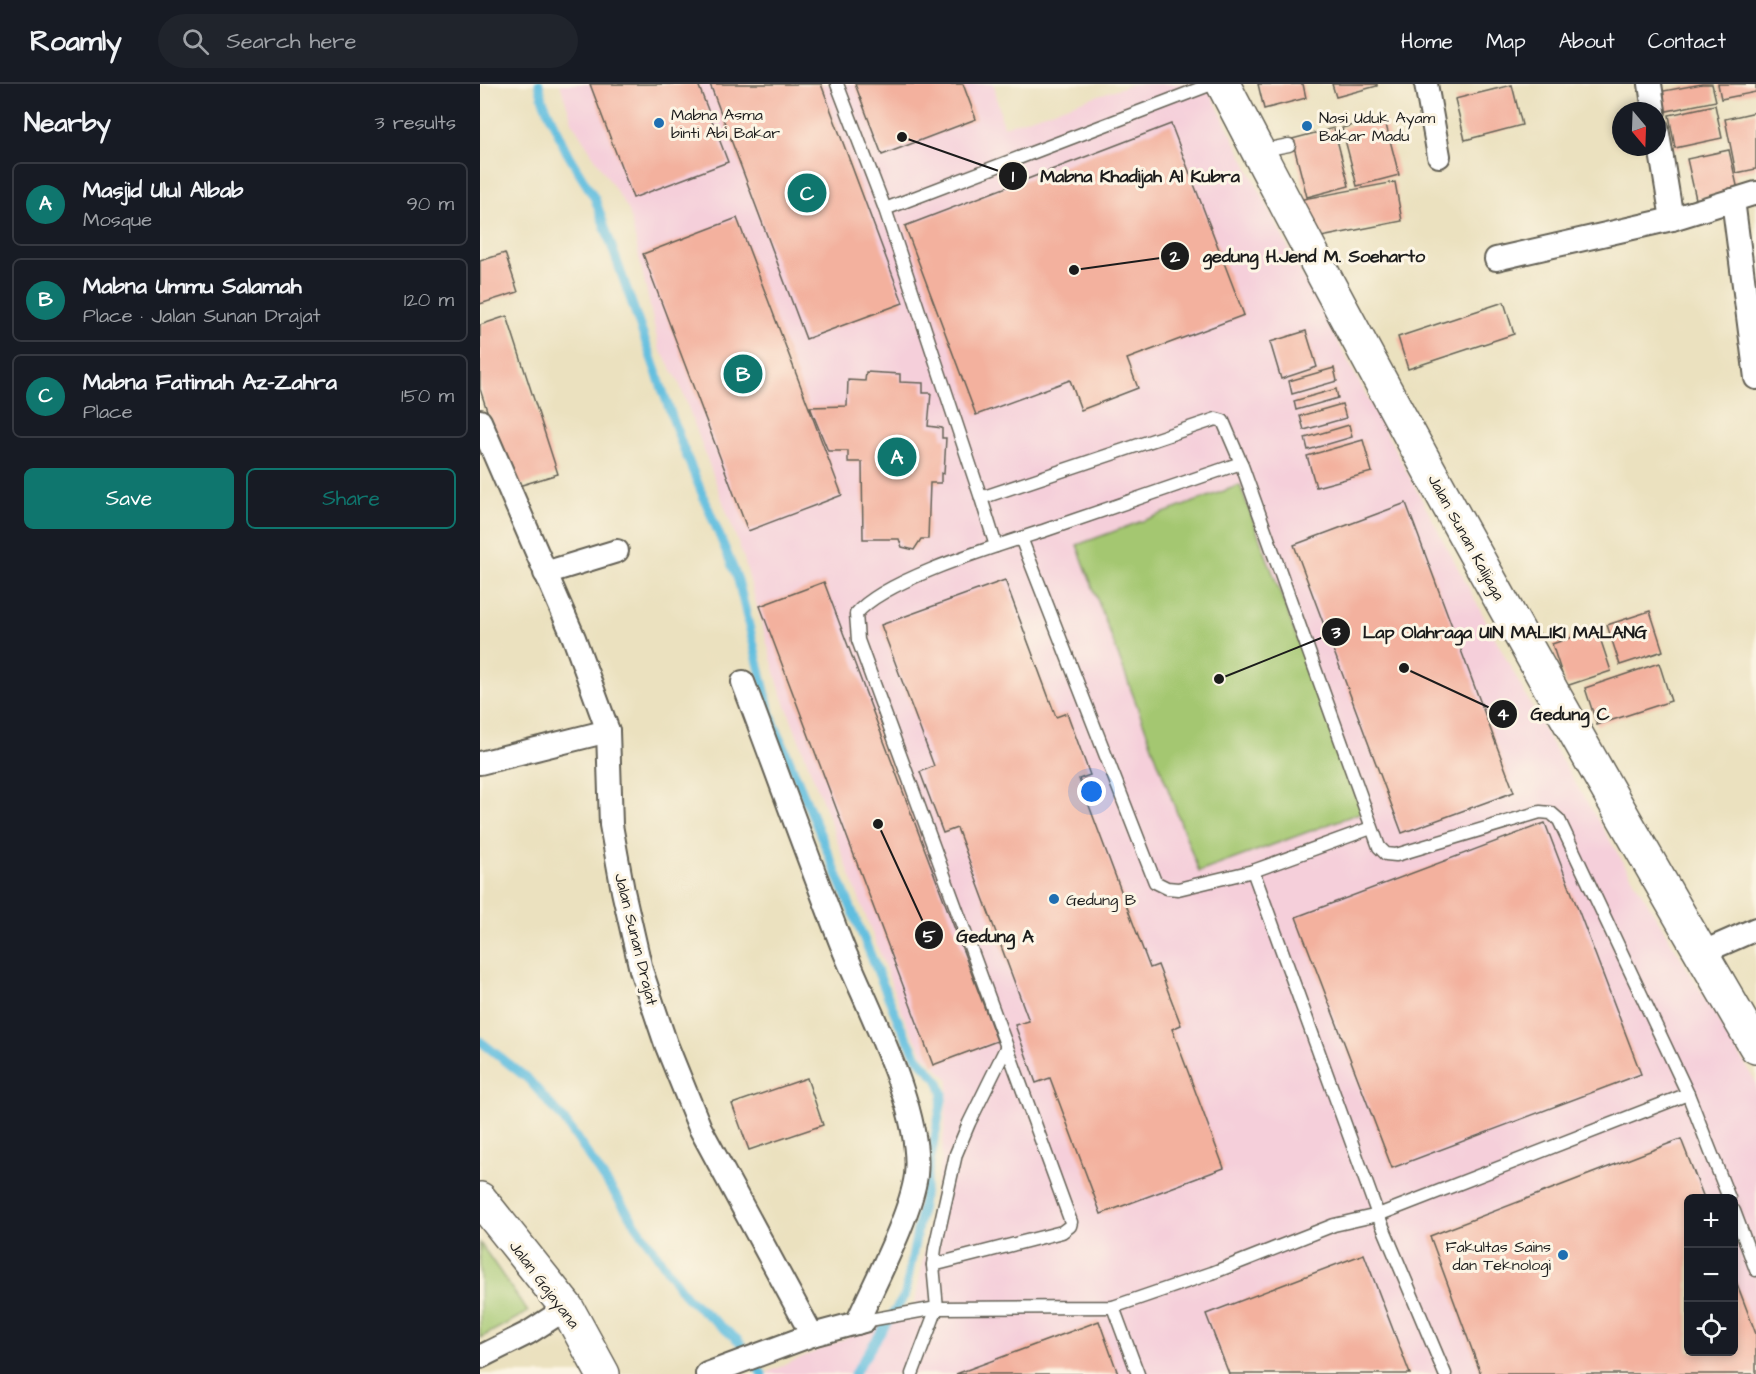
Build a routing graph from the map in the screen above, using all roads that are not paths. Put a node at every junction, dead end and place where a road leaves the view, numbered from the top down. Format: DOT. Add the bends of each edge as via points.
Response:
graph roads {
  1 [pos="837,84"];
  2 [pos="1212,84"];
  3 [pos="1223,84"];
  4 [pos="1426,84"];
  5 [pos="1650,84"];
  6 [pos="1653,102"];
  7 [pos="1439,156"];
  8 [pos="1662,156"];
  9 [pos="1756,193"];
  10 [pos="1733,200"];
  11 [pos="885,209"];
  12 [pos="1672,219"];
  13 [pos="1496,260"];
  14 [pos="1756,378"];
  15 [pos="480,421"];
  16 [pos="1241,463"];
  17 [pos="981,498"];
  18 [pos="1021,538"];
  19 [pos="996,546"];
  20 [pos="617,551"];
  21 [pos="544,573"];
  22 [pos="743,682"];
  23 [pos="608,730"];
  24 [pos="480,763"];
  25 [pos="1371,828"];
  26 [pos="1253,871"];
  27 [pos="1756,929"];
  28 [pos="1701,953"];
  29 [pos="1756,1047"];
  30 [pos="1006,1048"];
  31 [pos="1688,1094"];
  32 [pos="1727,1194"];
  33 [pos="480,1198"];
  34 [pos="1378,1215"];
  35 [pos="1738,1222"];
  36 [pos="933,1265"];
  37 [pos="1756,1270"];
  38 [pos="1113,1307"];
  39 [pos="567,1308"];
  40 [pos="937,1308"];
  41 [pos="861,1322"];
  42 [pos="812,1335"];
  43 [pos="480,1357"];
  44 [pos="603,1374"];
  45 [pos="707,1374"];
  46 [pos="912,1374"];
  47 [pos="1138,1374"];
  48 [pos="1444,1374"];
  1 -- 11 [label="lane"];
  2 -- 11 [label="lane"];
  3 -- 28 [label="main road, Jalan Sunan Kalijaga" via="1274,148 1488,575"];
  4 -- 7 [label="street"];
  5 -- 6 [label="street"];
  8 -- 12 [label="street"];
  9 -- 10 [label="street"];
  10 -- 12 [label="street"];
  10 -- 14 [label="street"];
  11 -- 17 [label="lane"];
  12 -- 13 [label="street"];
  15 -- 21 [label="street, Jalan Sunan Drajat"];
  16 -- 17 [label="lane" via="1226,426 1216,419"];
  16 -- 18 [label="lane"];
  16 -- 25 [label="lane"];
  17 -- 19 [label="lane"];
  18 -- 19 [label="lane"];
  18 -- 26 [label="lane" via="1155,882 1178,889"];
  19 -- 30 [label="lane" via="865,602 856,614 855,626"];
  20 -- 21 [label="street"];
  21 -- 23 [label="street, Jalan Sunan Drajat" via="574,638"];
  22 -- 41 [label="street" via="841,944 898,1077 911,1127 916,1175"];
  23 -- 24 [label="street"];
  23 -- 42 [label="street, Jalan Sunan Drajat" via="611,825 641,970 700,1128"];
  25 -- 26 [label="lane"];
  25 -- 31 [label="lane" via="1379,847 1386,854 1396,855 1540,812 1551,813 1559,820"];
  26 -- 34 [label="lane"];
  27 -- 28 [label="street"];
  28 -- 29 [label="main road, Jalan Sunan Kalijaga"];
  30 -- 36 [label="lane" via="956,1154"];
  30 -- 36 [label="lane" via="1071,1217 1070,1226 1062,1232"];
  31 -- 32 [label="lane"];
  31 -- 34 [label="lane"];
  33 -- 39 [label="main road, Jalan Gajayana"];
  34 -- 38 [label="lane" via="1334,1225"];
  34 -- 48 [label="lane"];
  35 -- 37 [label="lane"];
  36 -- 40 [label="lane"];
  38 -- 40 [label="lane"];
  38 -- 47 [label="lane"];
  39 -- 43 [label="street"];
  39 -- 44 [label="main road, Jalan Gajayana"];
  40 -- 41 [label="lane"];
  40 -- 46 [label="lane"];
  41 -- 42 [label="street"];
  42 -- 45 [label="street"];
}
